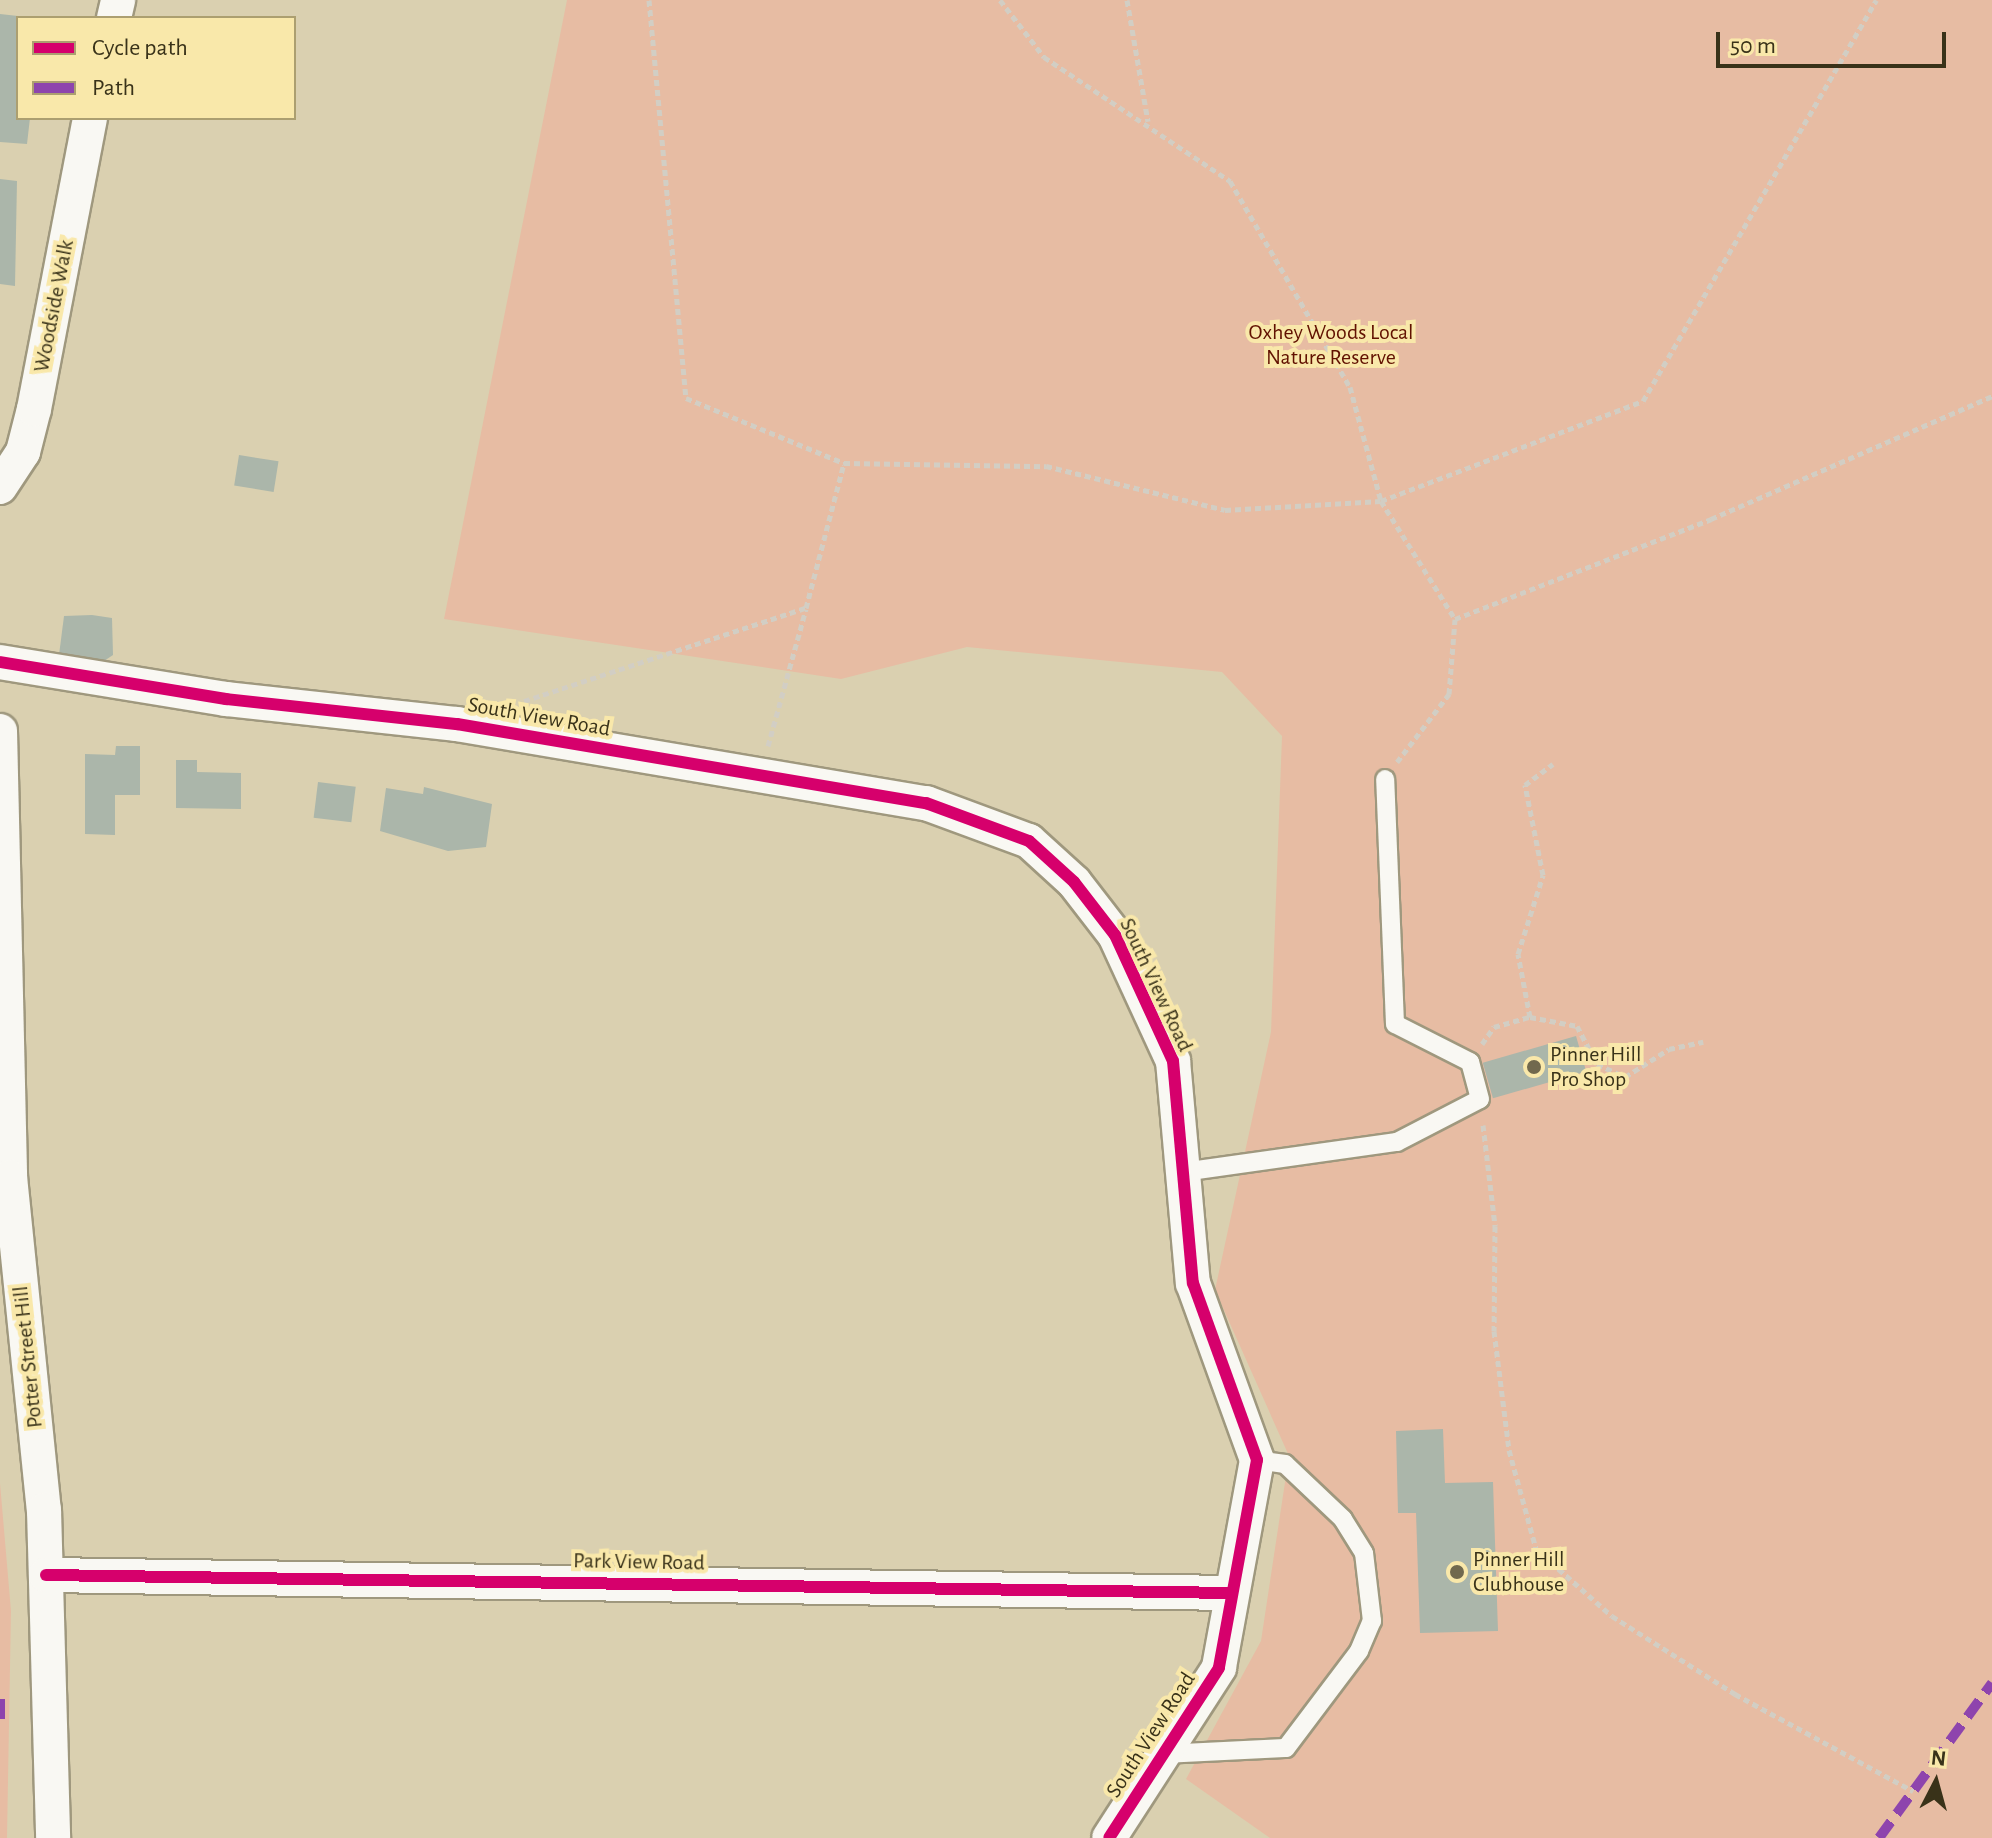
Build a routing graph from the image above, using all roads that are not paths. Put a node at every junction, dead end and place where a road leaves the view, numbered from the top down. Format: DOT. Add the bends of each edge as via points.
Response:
graph roads {
  1 [pos="90,120"];
  2 [pos="0,487"];
  3 [pos="0,662"];
  4 [pos="0,731"];
  5 [pos="1385,779"];
  6 [pos="1183,1172"];
  7 [pos="10,1278"];
  8 [pos="1257,1460"];
  9 [pos="46,1575"];
  10 [pos="1231,1593"];
  11 [pos="1162,1754"];
  12 [pos="53,1838"];
  13 [pos="1109,1838"];
  1 -- 2 [label="street, Woodside Walk" via="34,409 23,452"];
  3 -- 6 [label="street, South View Road" via="226,699 457,724 926,803 993,823 1029,841 1074,882 1115,935 1173,1061"];
  4 -- 7 [label="street, Potter Street Hill"];
  5 -- 6 [label="lane" via="1395,1024 1470,1062 1480,1099 1397,1142"];
  6 -- 8 [label="street, South View Road" via="1193,1283"];
  7 -- 9 [label="street, Potter Street Hill"];
  8 -- 10 [label="street, South View Road"];
  8 -- 11 [label="lane" via="1285,1464 1343,1519 1368,1568 1372,1621 1359,1651 1286,1748"];
  9 -- 10 [label="street, Park View Road"];
  9 -- 12 [label="street, Potter Street Hill"];
  10 -- 11 [label="street, South View Road" via="1219,1668"];
  11 -- 13 [label="street, South View Road"];
}
